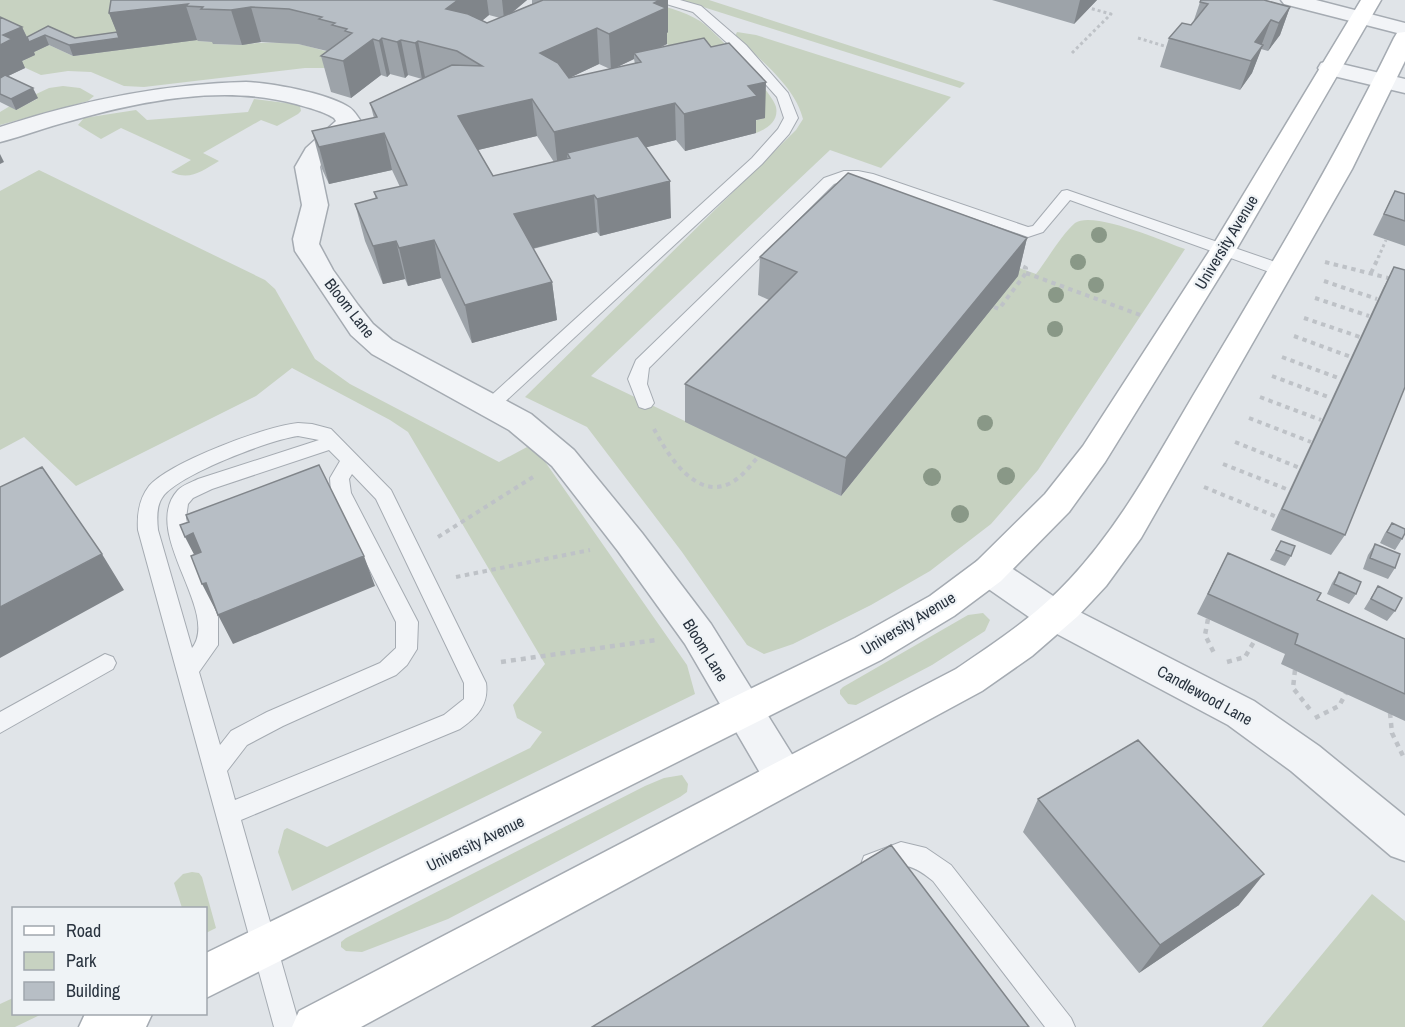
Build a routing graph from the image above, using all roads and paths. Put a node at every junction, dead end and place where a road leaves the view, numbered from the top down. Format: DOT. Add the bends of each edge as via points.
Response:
graph roads {
  1 [pos="667,0"];
  2 [pos="1291,0"];
  3 [pos="1089,8"];
  4 [pos="1365,9"];
  5 [pos="1405,29"];
  6 [pos="1138,38"];
  7 [pos="1405,38"];
  8 [pos="1172,48"];
  9 [pos="1072,53"];
  10 [pos="1329,68"];
  11 [pos="1395,84"];
  12 [pos="0,135"];
  13 [pos="1386,240"];
  14 [pos="1223,250"];
  15 [pos="1013,262"];
  16 [pos="1325,262"];
  17 [pos="1281,270"];
  18 [pos="1026,273"];
  19 [pos="1371,273"];
  20 [pos="1394,279"];
  21 [pos="1324,281"];
  22 [pos="1315,298"];
  23 [pos="1377,299"];
  24 [pos="994,306"];
  25 [pos="1369,316"];
  26 [pos="1304,318"];
  27 [pos="1174,327"];
  28 [pos="1294,336"];
  29 [pos="1360,337"];
  30 [pos="1282,357"];
  31 [pos="1351,357"];
  32 [pos="1272,376"];
  33 [pos="1341,378"];
  34 [pos="1260,397"];
  35 [pos="1331,398"];
  36 [pos="645,403"];
  37 [pos="490,406"];
  38 [pos="1249,418"];
  39 [pos="1321,420"];
  40 [pos="333,442"];
  41 [pos="1235,442"];
  42 [pos="1311,442"];
  43 [pos="758,457"];
  44 [pos="563,458"];
  45 [pos="351,460"];
  46 [pos="1223,464"];
  47 [pos="1300,468"];
  48 [pos="1204,487"];
  49 [pos="1289,490"];
  50 [pos="1277,517"];
  51 [pos="630,542"];
  52 [pos="412,555"];
  53 [pos="989,571"];
  54 [pos="426,583"];
  55 [pos="1054,616"];
  56 [pos="1208,619"];
  57 [pos="698,634"];
  58 [pos="105,663"];
  59 [pos="1220,664"];
  60 [pos="467,667"];
  61 [pos="1295,670"];
  62 [pos="187,671"];
  63 [pos="743,710"];
  64 [pos="1390,713"];
  65 [pos="1316,717"];
  66 [pos="0,723"];
  67 [pos="1405,760"];
  68 [pos="214,770"];
  69 [pos="784,777"];
  70 [pos="227,815"];
  71 [pos="1405,842"];
  72 [pos="855,874"];
  73 [pos="264,946"];
  74 [pos="207,975"];
  75 [pos="127,1015"];
  76 [pos="102,1027"];
  77 [pos="287,1027"];
  78 [pos="315,1027"];
  79 [pos="1062,1027"];
  1 -- 37 [label="lane" via="697,9 741,48 783,96 791,118 757,161"];
  2 -- 4 [label="street"];
  3 -- 9 [label="path" via="1110,14"];
  4 -- 5 [label="street"];
  4 -- 10 [label="main road, University Avenue"];
  6 -- 8 [label="path"];
  7 -- 11 [label="main road"];
  10 -- 11 [label="street"];
  10 -- 14 [label="main road, University Avenue"];
  11 -- 17 [label="main road"];
  12 -- 37 [label="street, Bloom Lane" via="30,124 146,97 247,89 301,98 340,111 348,120 345,125 309,160 307,171 315,204 306,248 363,330 382,347"];
  13 -- 19 [label="path"];
  14 -- 17 [label="lane"];
  14 -- 27 [label="main road, University Avenue"];
  14 -- 36 [label="lane" via="1067,194 1038,229 1028,232 868,177 840,176 829,181 642,364 636,379"];
  15 -- 18 [label="path" via="1026,268"];
  16 -- 19 [label="path"];
  17 -- 55 [label="main road" via="1143,510 1093,577"];
  18 -- 24 [label="path" via="999,309"];
  18 -- 27 [label="path"];
  19 -- 20 [label="path"];
  21 -- 23 [label="path"];
  22 -- 25 [label="path"];
  26 -- 29 [label="path"];
  27 -- 53 [label="main road, University Avenue" via="1094,454 1058,503"];
  28 -- 31 [label="path"];
  30 -- 33 [label="path"];
  32 -- 35 [label="path"];
  34 -- 39 [label="path"];
  36 -- 43 [label="path" via="667,451 695,480 708,486 723,486 741,475"];
  37 -- 44 [label="street, Bloom Lane" via="519,422"];
  38 -- 42 [label="path"];
  40 -- 45 [label="lane"];
  40 -- 62 [label="lane" via="205,484 186,494 179,503 177,518 182,542 208,617 207,645"];
  40 -- 62 [label="lane" via="317,431 302,429 273,435 177,475 158,489 147,508 148,530"];
  41 -- 47 [label="path"];
  44 -- 51 [label="street, Bloom Lane"];
  44 -- 52 [label="path"];
  45 -- 52 [label="lane" via="384,495"];
  45 -- 68 [label="lane" via="339,478 341,493 407,622 409,642 403,656 388,669 239,738"];
  46 -- 49 [label="path"];
  48 -- 50 [label="path"];
  51 -- 54 [label="path"];
  51 -- 57 [label="street, Bloom Lane"];
  52 -- 54 [label="lane"];
  53 -- 55 [label="street, Candlewood Lane"];
  53 -- 63 [label="main road, University Avenue" via="942,606 868,649"];
  54 -- 60 [label="lane"];
  55 -- 69 [label="main road" via="969,680"];
  55 -- 71 [label="street, Candlewood Lane" via="1269,731"];
  56 -- 59 [label="path" via="1205,636"];
  57 -- 60 [label="path"];
  57 -- 63 [label="street, Bloom Lane"];
  58 -- 66 [label="lane"];
  60 -- 70 [label="lane" via="477,693 475,704 452,722"];
  61 -- 65 [label="path" via="1292,687"];
  62 -- 68 [label="lane"];
  63 -- 69 [label="street, Bloom Lane"];
  63 -- 73 [label="main road, University Avenue"];
  64 -- 67 [label="path" via="1392,733"];
  68 -- 70 [label="lane"];
  69 -- 78 [label="main road"];
  70 -- 73 [label="lane"];
  72 -- 79 [label="lane" via="885,856 900,853 916,854 927,860 942,873"];
  73 -- 74 [label="main road, University Avenue"];
  73 -- 77 [label="lane"];
  75 -- 76 [label="main road"];
}
